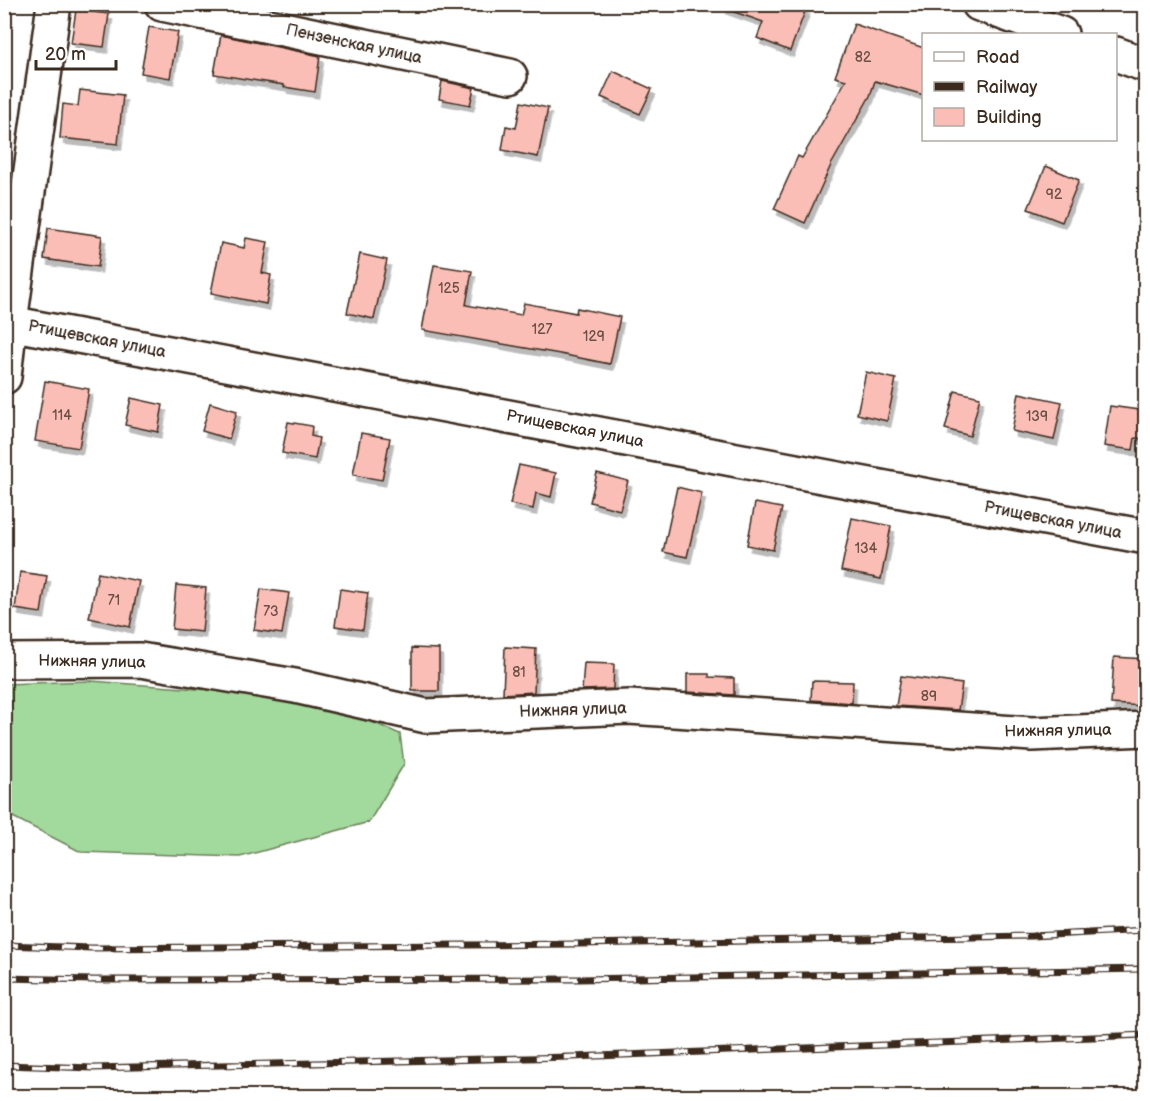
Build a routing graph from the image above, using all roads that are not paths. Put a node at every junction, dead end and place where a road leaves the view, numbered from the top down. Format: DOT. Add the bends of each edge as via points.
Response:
graph roads {
  1 [pos="54,4"];
  2 [pos="162,4"];
  3 [pos="979,4"];
  4 [pos="1058,33"];
  5 [pos="1117,54"];
  6 [pos="1146,65"];
  7 [pos="510,76"];
  8 [pos="8,322"];
  9 [pos="4,377"];
  10 [pos="1146,537"];
  11 [pos="4,661"];
  12 [pos="1146,729"];
  1 -- 8 [label="street"];
  2 -- 7 [label="street, Пензенская улица"];
  3 -- 4 [label="street"];
  5 -- 6 [label="street"];
  8 -- 9 [label="street"];
  8 -- 10 [label="street, Ртищевская улица"];
  11 -- 12 [label="street, Нижняя улица" via="140,660 295,686 426,716 628,707 1032,734"];
}
